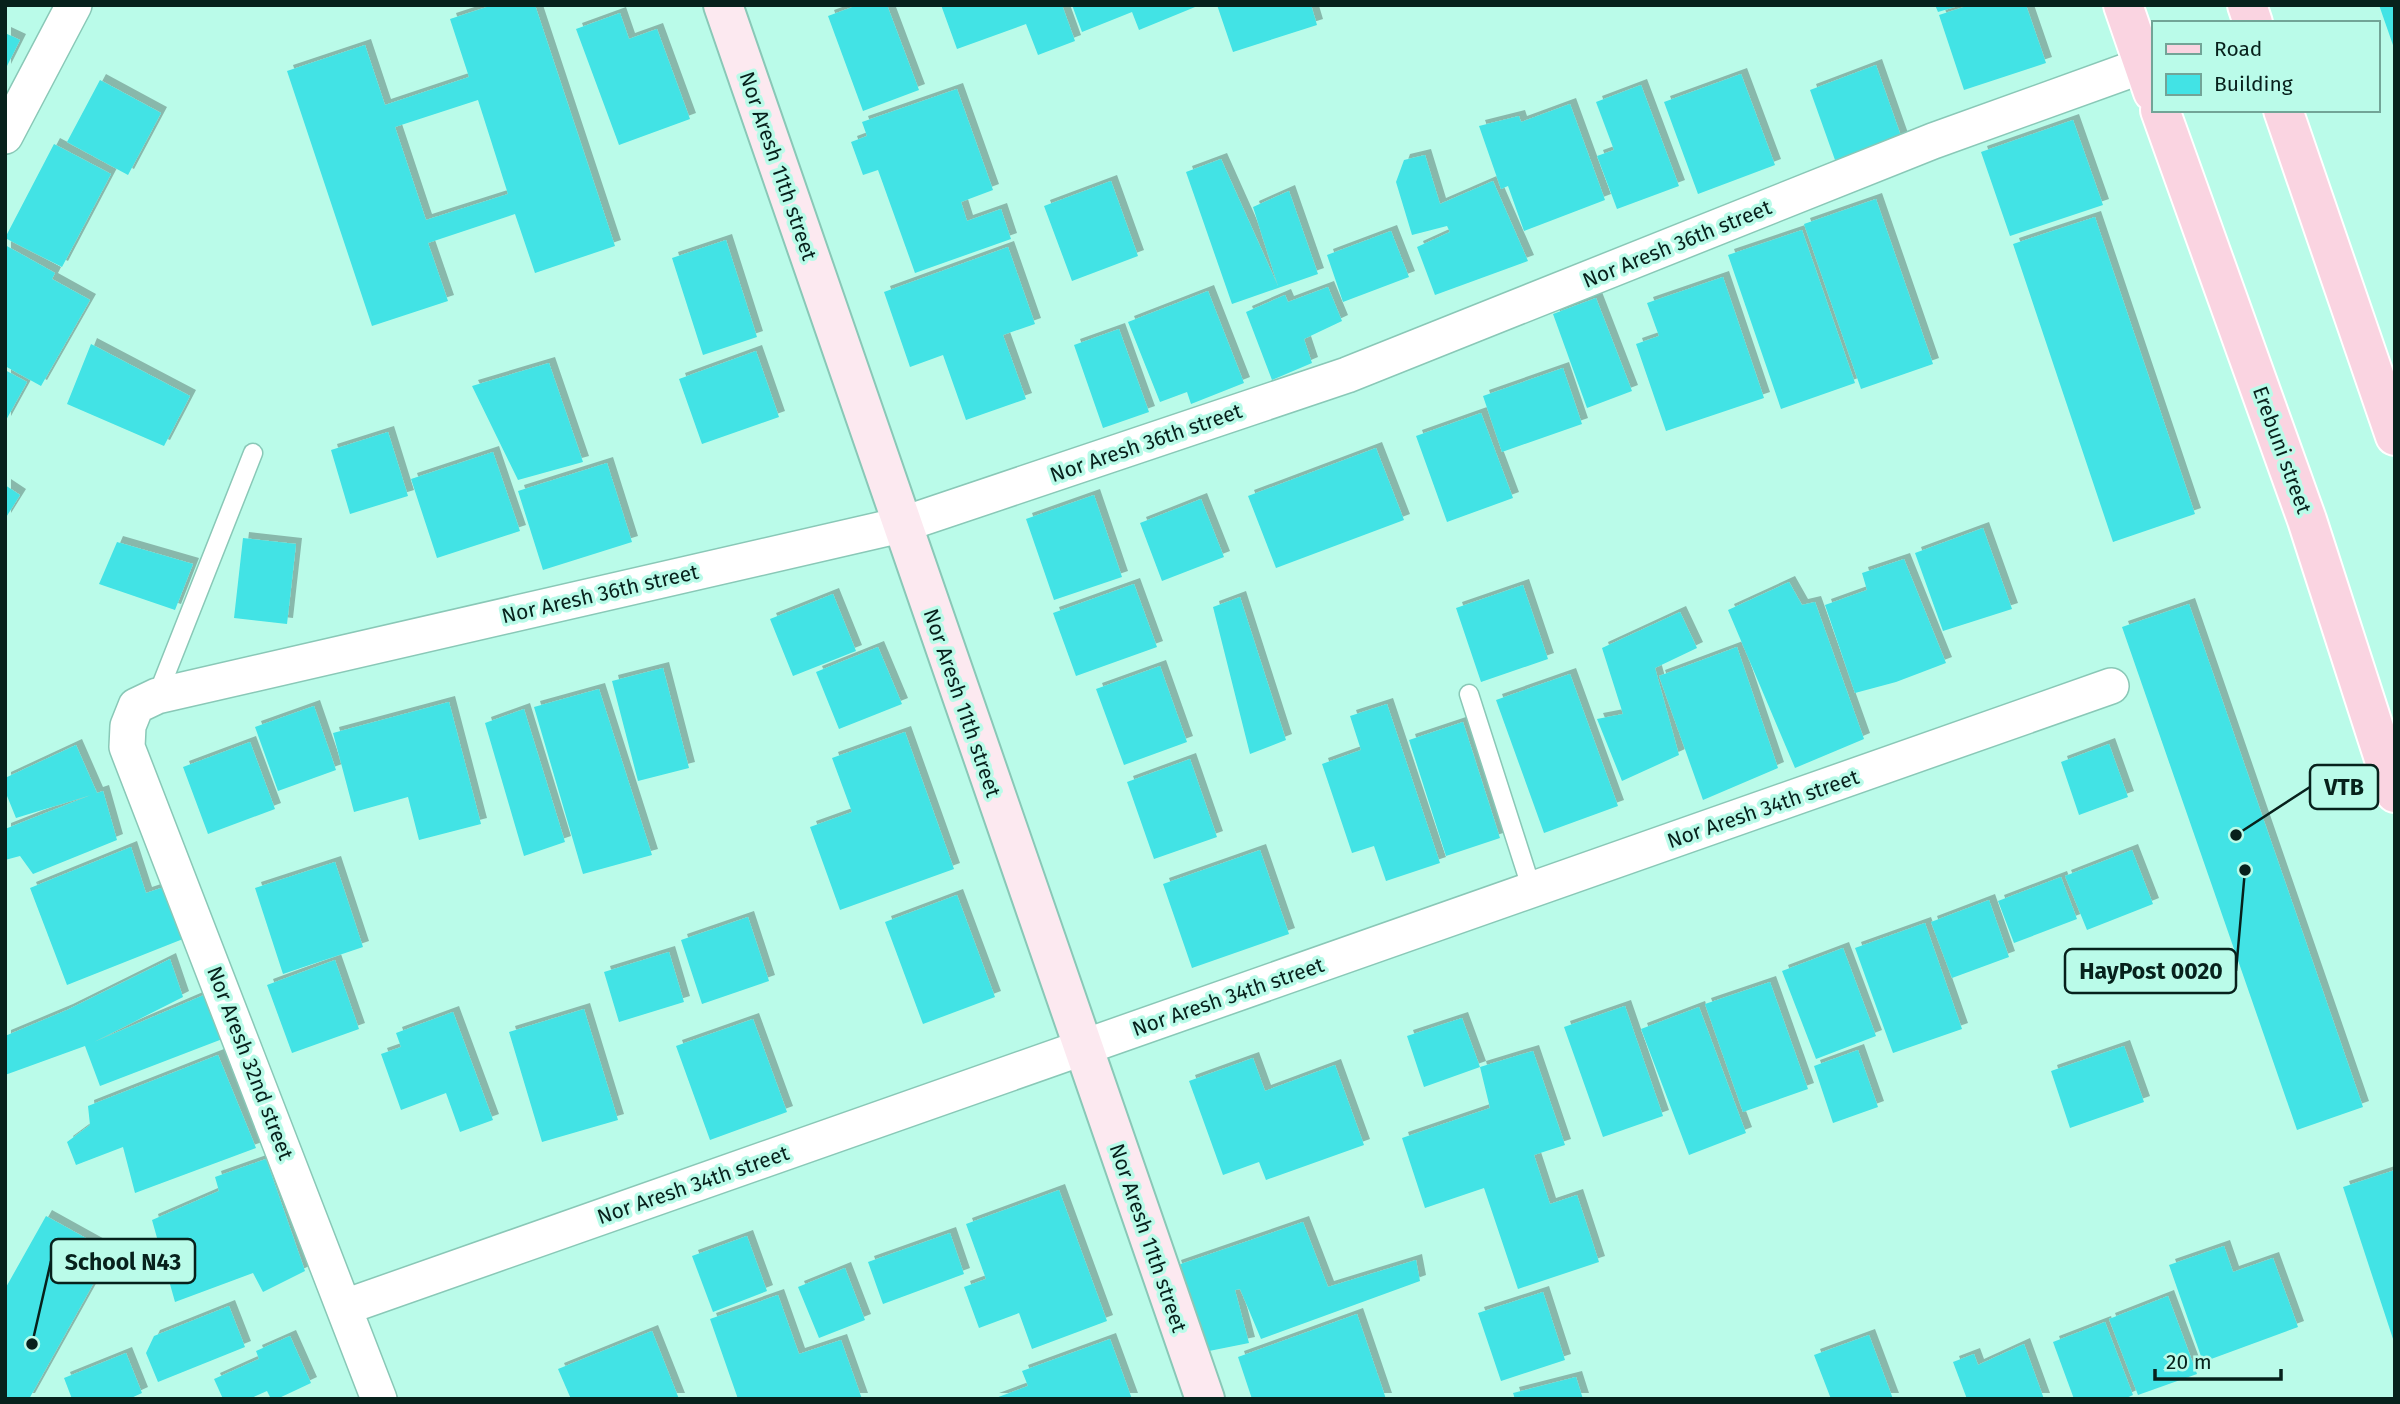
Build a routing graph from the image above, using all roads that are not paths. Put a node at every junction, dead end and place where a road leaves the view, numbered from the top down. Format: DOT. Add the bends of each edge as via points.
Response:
graph roads {
  1 [pos="74,5"];
  2 [pos="724,5"];
  3 [pos="2123,5"];
  4 [pos="2149,79"];
  5 [pos="2161,112"];
  6 [pos="2284,112"];
  7 [pos="5,136"];
  8 [pos="2395,436"];
  9 [pos="253,453"];
  10 [pos="901,525"];
  11 [pos="2111,686"];
  12 [pos="1469,694"];
  13 [pos="158,695"];
  14 [pos="128,726"];
  15 [pos="2395,793"];
  16 [pos="1532,890"];
  17 [pos="1082,1048"];
  18 [pos="345,1307"];
  19 [pos="379,1399"];
  20 [pos="1205,1399"];
  1 -- 7 [label="street"];
  2 -- 10 [label="street, Nor Aresh 11th street"];
  3 -- 4 [label="main road"];
  4 -- 10 [label="street, Nor Aresh 36th street" via="1933,141 1347,375"];
  5 -- 15 [label="main road, Erebuni street" via="2307,520"];
  6 -- 8 [label="main road"];
  9 -- 13 [label="lane"];
  10 -- 13 [label="street, Nor Aresh 36th street"];
  10 -- 17 [label="street, Nor Aresh 11th street"];
  11 -- 16 [label="street, Nor Aresh 34th street"];
  12 -- 16 [label="lane"];
  13 -- 14 [label="street, Nor Aresh 36th street" via="136,706"];
  14 -- 18 [label="street, Nor Aresh 32nd street" via="127,747"];
  16 -- 17 [label="street, Nor Aresh 34th street"];
  17 -- 18 [label="street, Nor Aresh 34th street"];
  17 -- 20 [label="street, Nor Aresh 11th street"];
  18 -- 19 [label="street, Nor Aresh 32nd street"];
}
